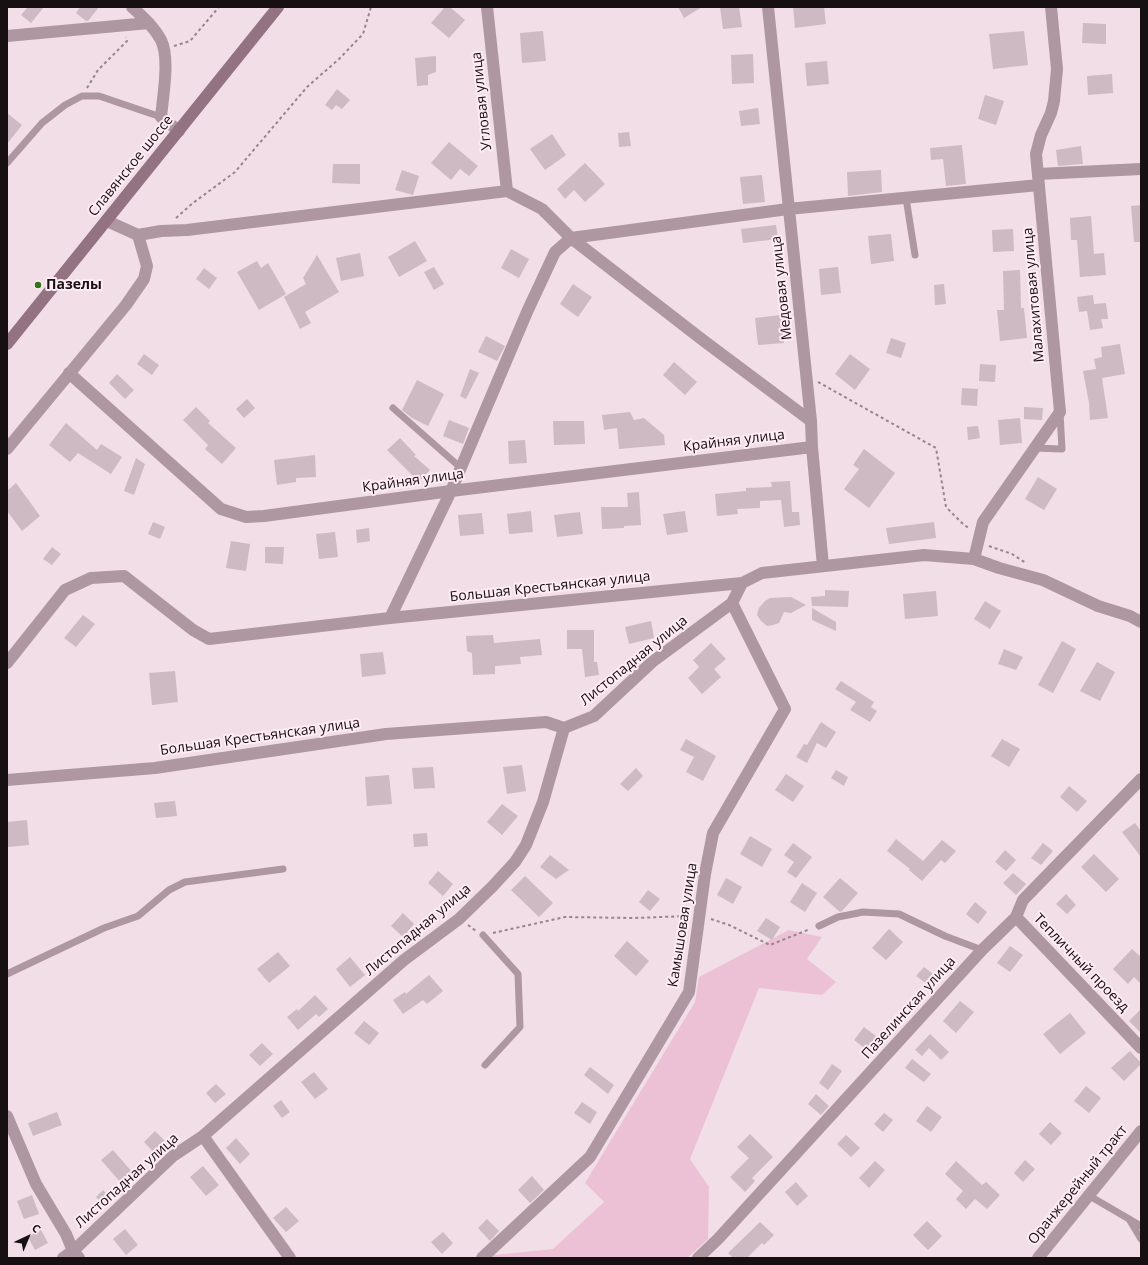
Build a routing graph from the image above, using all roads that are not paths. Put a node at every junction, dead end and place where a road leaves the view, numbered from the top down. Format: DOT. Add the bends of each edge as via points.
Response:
graph roads {
  1 [pos="132,7"];
  2 [pos="278,7"];
  3 [pos="487,7"];
  4 [pos="768,7"];
  5 [pos="1051,7"];
  6 [pos="149,23"];
  7 [pos="7,36"];
  8 [pos="161,117"];
  9 [pos="179,131"];
  10 [pos="7,163"];
  11 [pos="1141,169"];
  12 [pos="1038,180"];
  13 [pos="507,191"];
  14 [pos="906,198"];
  15 [pos="788,209"];
  16 [pos="107,221"];
  17 [pos="138,235"];
  18 [pos="571,238"];
  19 [pos="914,255"];
  20 [pos="7,344"];
  21 [pos="69,373"];
  22 [pos="393,408"];
  23 [pos="1060,412"];
  24 [pos="812,421"];
  25 [pos="812,447"];
  26 [pos="1034,448"];
  27 [pos="7,450"];
  28 [pos="461,468"];
  29 [pos="452,491"];
  30 [pos="974,559"];
  31 [pos="824,566"];
  32 [pos="742,583"];
  33 [pos="732,603"];
  34 [pos="390,618"];
  35 [pos="1141,622"];
  36 [pos="7,663"];
  37 [pos="564,728"];
  38 [pos="1141,778"];
  39 [pos="7,780"];
  40 [pos="283,869"];
  41 [pos="1016,917"];
  42 [pos="819,926"];
  43 [pos="483,935"];
  44 [pos="982,950"];
  45 [pos="7,974"];
  46 [pos="1141,1048"];
  47 [pos="485,1065"];
  48 [pos="7,1116"];
  49 [pos="203,1136"];
  50 [pos="1139,1137"];
  51 [pos="1088,1195"];
  52 [pos="1129,1219"];
  53 [pos="1141,1226"];
  54 [pos="1141,1239"];
  55 [pos="72,1256"];
  56 [pos="290,1258"];
  57 [pos="482,1258"];
  58 [pos="698,1258"];
  59 [pos="1038,1258"];
  1 -- 6 [label="street"];
  2 -- 9 [label="main road, Славянское шоссе"];
  3 -- 13 [label="street, Угловая улица"];
  4 -- 15 [label="street, Медовая улица"];
  5 -- 12 [label="street, Малахитовая улица" via="1057,70 1054,101 1036,154"];
  6 -- 7 [label="street"];
  6 -- 8 [label="street" via="161,40 166,58"];
  8 -- 9 [label="street"];
  8 -- 10 [label="lane" via="99,96 82,96 65,105 42,123"];
  9 -- 16 [label="main road, Славянское шоссе"];
  11 -- 12 [label="street"];
  12 -- 14 [label="street"];
  12 -- 23 [label="street, Малахитовая улица"];
  13 -- 17 [label="street"];
  13 -- 18 [label="street" via="542,209"];
  14 -- 15 [label="street"];
  14 -- 19 [label="lane"];
  15 -- 18 [label="street"];
  15 -- 24 [label="street, Медовая улица"];
  16 -- 17 [label="street"];
  16 -- 20 [label="main road, Славянское шоссе"];
  17 -- 21 [label="street" via="147,266 144,279 126,305"];
  18 -- 24 [label="street" via="704,342"];
  18 -- 28 [label="street" via="555,252"];
  21 -- 27 [label="street"];
  21 -- 29 [label="street, Крайняя улица" via="221,509 233,514 246,517 264,516"];
  22 -- 28 [label="lane"];
  23 -- 26 [label="street"];
  23 -- 26 [label="lane" via="1062,448"];
  24 -- 25 [label="street, Медовая улица"];
  25 -- 29 [label="street, Крайняя улица"];
  25 -- 31 [label="street, Медовая улица"];
  26 -- 30 [label="street" via="983,522"];
  28 -- 29 [label="street"];
  29 -- 34 [label="street"];
  30 -- 31 [label="street, Большая Крестьянская улица" via="924,555"];
  30 -- 35 [label="street, Большая Крестьянская улица" via="1043,580 1098,606"];
  31 -- 32 [label="street, Большая Крестьянская улица" via="762,573"];
  32 -- 33 [label="street, Листопадная улица"];
  32 -- 34 [label="street, Большая Крестьянская улица"];
  33 -- 37 [label="street, Листопадная улица" via="652,662 594,716"];
  33 -- 57 [label="street, Камышовая улица" via="785,709 714,833 705,874 689,992 590,1157"];
  34 -- 36 [label="street, Большая Крестьянская улица" via="209,639 193,630 124,576 91,578 64,590"];
  37 -- 39 [label="street, Большая Крестьянская улица" via="546,722 386,734 155,768"];
  37 -- 49 [label="street, Листопадная улица" via="543,802 526,845 515,862 459,919 404,960"];
  38 -- 41 [label="street, Пазелинская улица" via="1023,900"];
  40 -- 45 [label="lane" via="185,882 168,890 138,916 104,928"];
  41 -- 44 [label="street, Пазелинская улица"];
  41 -- 46 [label="street, Тепличный проезд"];
  42 -- 44 [label="lane" via="838,917 863,912 899,914"];
  43 -- 47 [label="lane" via="518,974 520,1027"];
  44 -- 58 [label="street, Пазелинская улица"];
  48 -- 55 [label="street, Листопадная улица" via="36,1184 66,1234"];
  49 -- 55 [label="street, Листопадная улица" via="173,1156"];
  49 -- 56 [label="street"];
  50 -- 51 [label="street, Оранжерейный тракт"];
  51 -- 52 [label="lane"];
  51 -- 59 [label="street, Оранжерейный тракт"];
  52 -- 53 [label="lane"];
  52 -- 54 [label="lane"];
}
